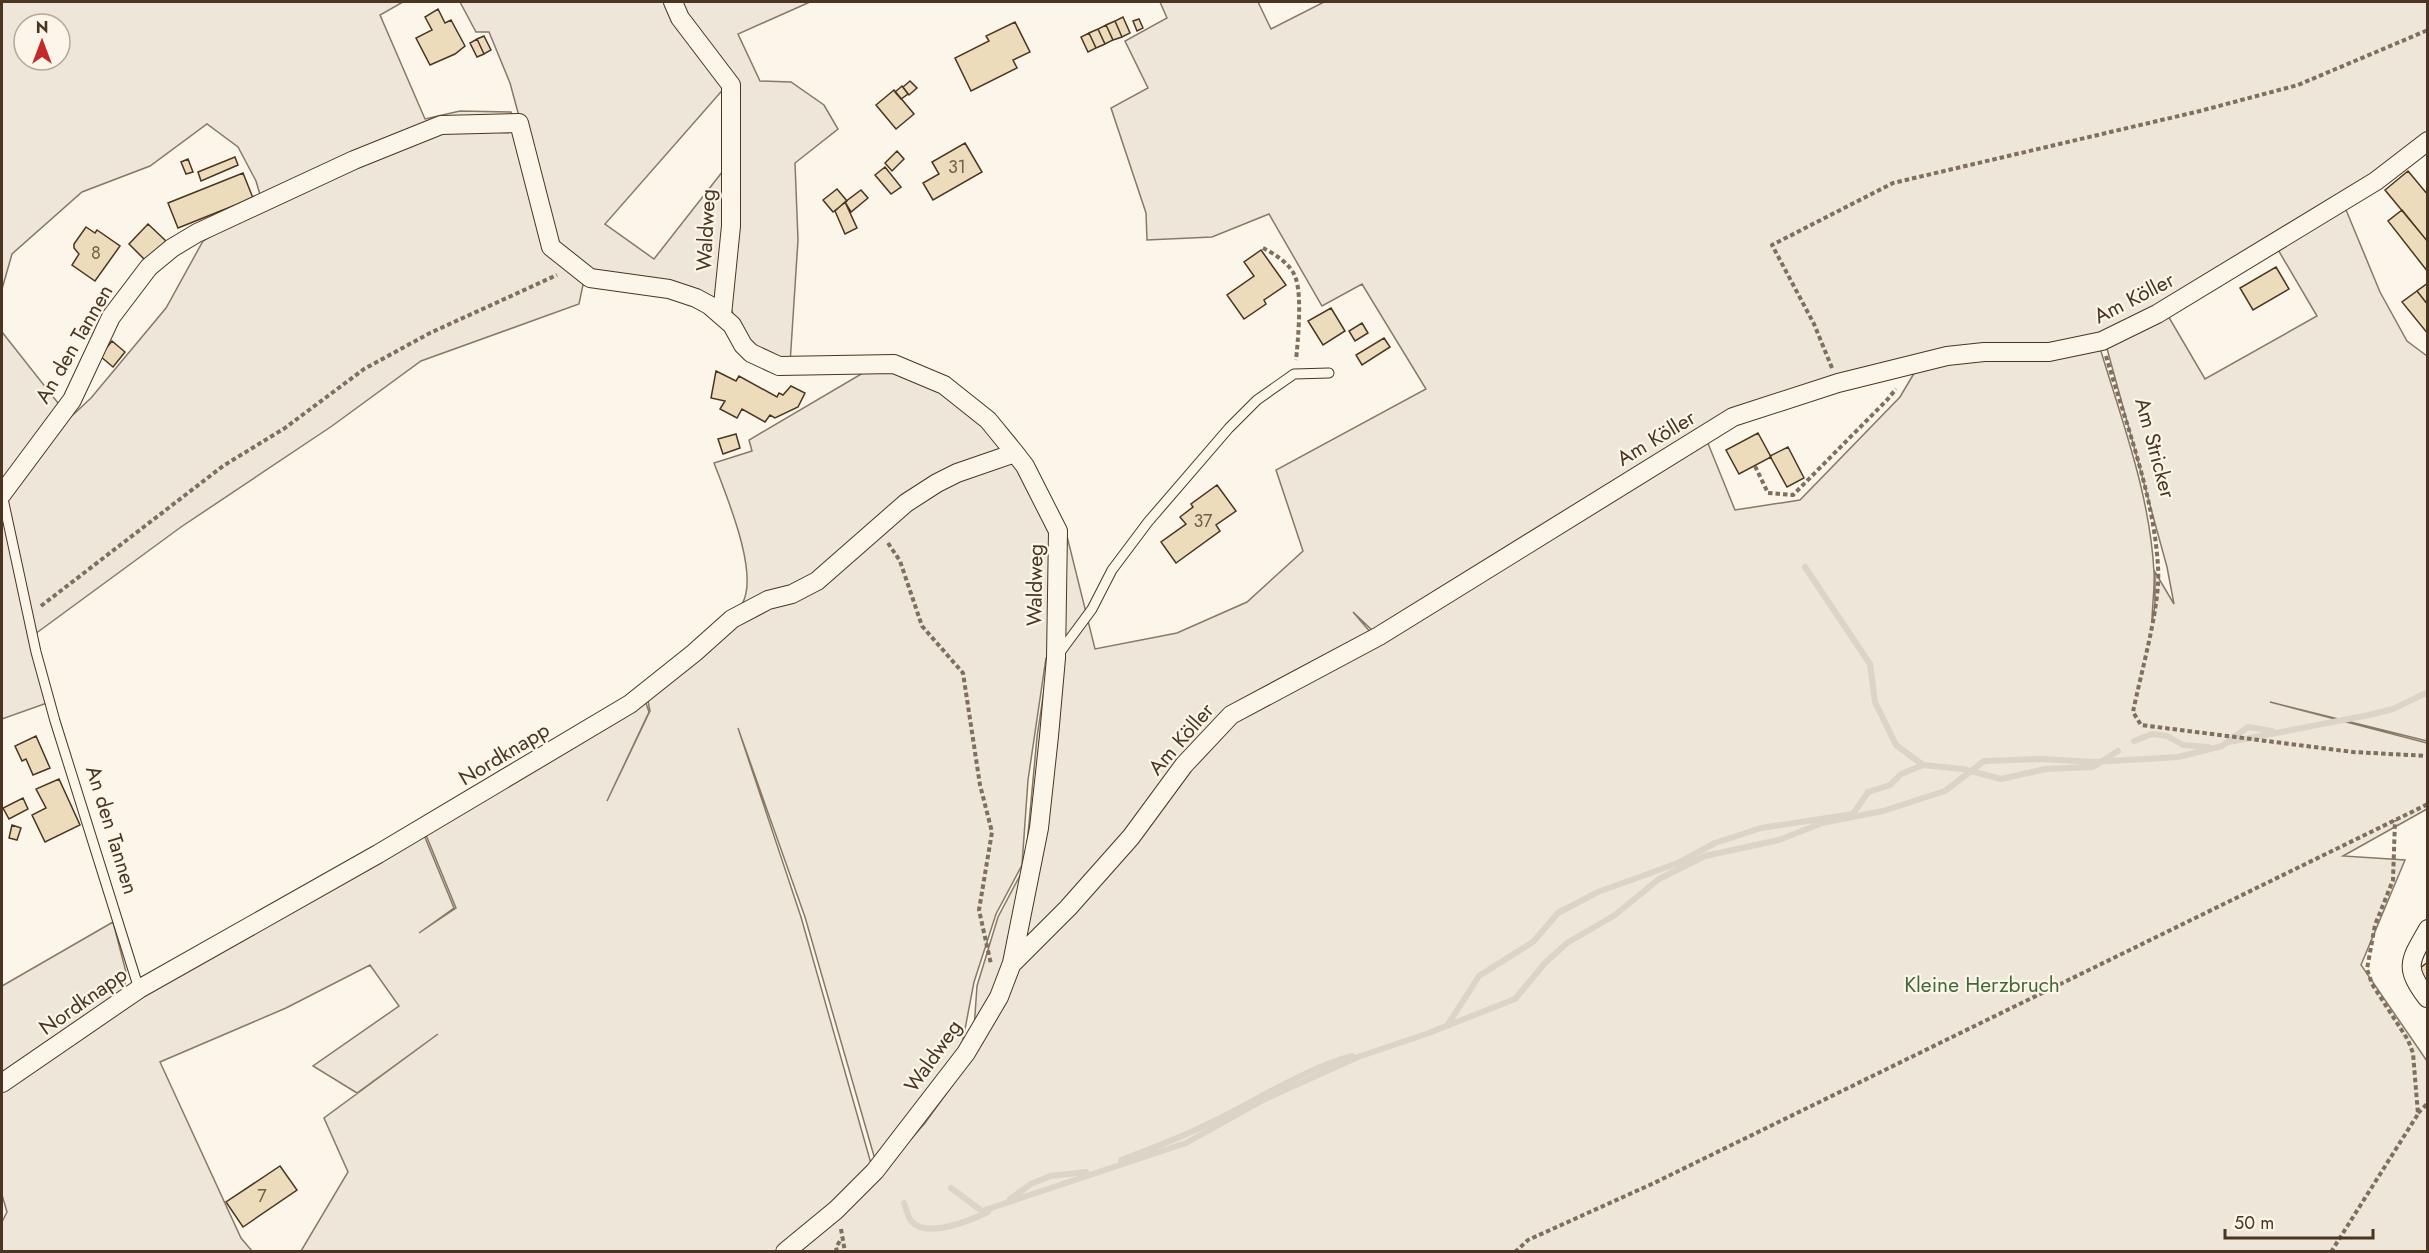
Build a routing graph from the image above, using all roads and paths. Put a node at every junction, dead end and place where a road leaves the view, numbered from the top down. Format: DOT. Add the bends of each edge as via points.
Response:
graph roads {
  1 [pos="673,2"];
  2 [pos="2427,30"];
  3 [pos="2425,149"];
  4 [pos="1263,248"];
  5 [pos="573,264"];
  6 [pos="722,315"];
  7 [pos="2102,341"];
  8 [pos="1910,365"];
  9 [pos="1329,373"];
  10 [pos="1294,374"];
  11 [pos="1839,383"];
  12 [pos="1015,453"];
  13 [pos="1755,466"];
  14 [pos="2,494"];
  15 [pos="878,530"];
  16 [pos="29,621"];
  17 [pos="1056,658"];
  18 [pos="2427,756"];
  19 [pos="2427,804"];
  20 [pos="2395,820"];
  21 [pos="2427,929"];
  22 [pos="1012,963"];
  23 [pos="139,989"];
  24 [pos="999,997"];
  25 [pos="2427,998"];
  26 [pos="2,1083"];
  27 [pos="2427,1103"];
  28 [pos="2418,1114"];
  29 [pos="842,1237"];
  30 [pos="784,1251"];
  31 [pos="837,1251"];
  32 [pos="1515,1251"];
  33 [pos="2331,1251"];
  1 -- 6 [label="street, Waldweg" via="680,18 731,85 731,226"];
  2 -- 11 [label="path" via="2298,85 1893,183 1772,245 1814,324"];
  3 -- 7 [label="street, Am Köller" via="2226,273"];
  4 -- 10 [label="path" via="1277,255 1296,278"];
  5 -- 6 [label="street, An den Tannen" via="590,278 684,293"];
  5 -- 14 [label="street, An den Tannen" via="551,247 519,123 441,125 430,129 197,233 156,261 111,316 72,400"];
  5 -- 16 [label="path" via="555,277 430,333 364,369 285,428 223,466 110,551 45,601"];
  6 -- 12 [label="street, Waldweg" via="752,353 779,366 894,364 944,385 988,420"];
  7 -- 8 [label="street, Am Köller" via="2049,352 1984,352"];
  7 -- 18 [label="path, Am Stricker" via="2142,482 2159,568 2133,712 2141,725 2353,752"];
  8 -- 11 [label="street, Am Köller"];
  8 -- 13 [label="path" via="1887,400 1793,495 1768,493"];
  9 -- 10 [label="lane"];
  10 -- 17 [label="lane" via="1257,400 1188,472 1112,570 1092,609"];
  11 -- 22 [label="street, Am Köller" via="1733,417 1369,642 1231,715 1184,765 1131,837"];
  12 -- 15 [label="street, Nordknapp" via="957,472 937,483 906,503"];
  12 -- 17 [label="street, Waldweg" via="1058,531"];
  14 -- 16 [label="lane, An den Tannen"];
  15 -- 23 [label="street, Nordknapp" via="817,581 732,619 630,704 388,848"];
  15 -- 24 [label="path" via="900,561 922,626 963,673 980,784 992,832 979,910"];
  16 -- 23 [label="lane, An den Tannen" via="55,721"];
  17 -- 22 [label="street, Waldweg" via="1039,828"];
  19 -- 20 [label="path"];
  20 -- 28 [label="path" via="2393,880 2375,925 2367,969 2413,1053"];
  20 -- 32 [label="path" via="1654,1183 1528,1240"];
  21 -- 25 [label="street" via="2411,963 2411,975"];
  22 -- 24 [label="street, Waldweg"];
  23 -- 26 [label="street, Nordknapp"];
  24 -- 30 [label="street, Waldweg" via="966,1053 875,1171 836,1210"];
  27 -- 28 [label="path"];
  28 -- 33 [label="path"];
  29 -- 31 [label="path"];
}
